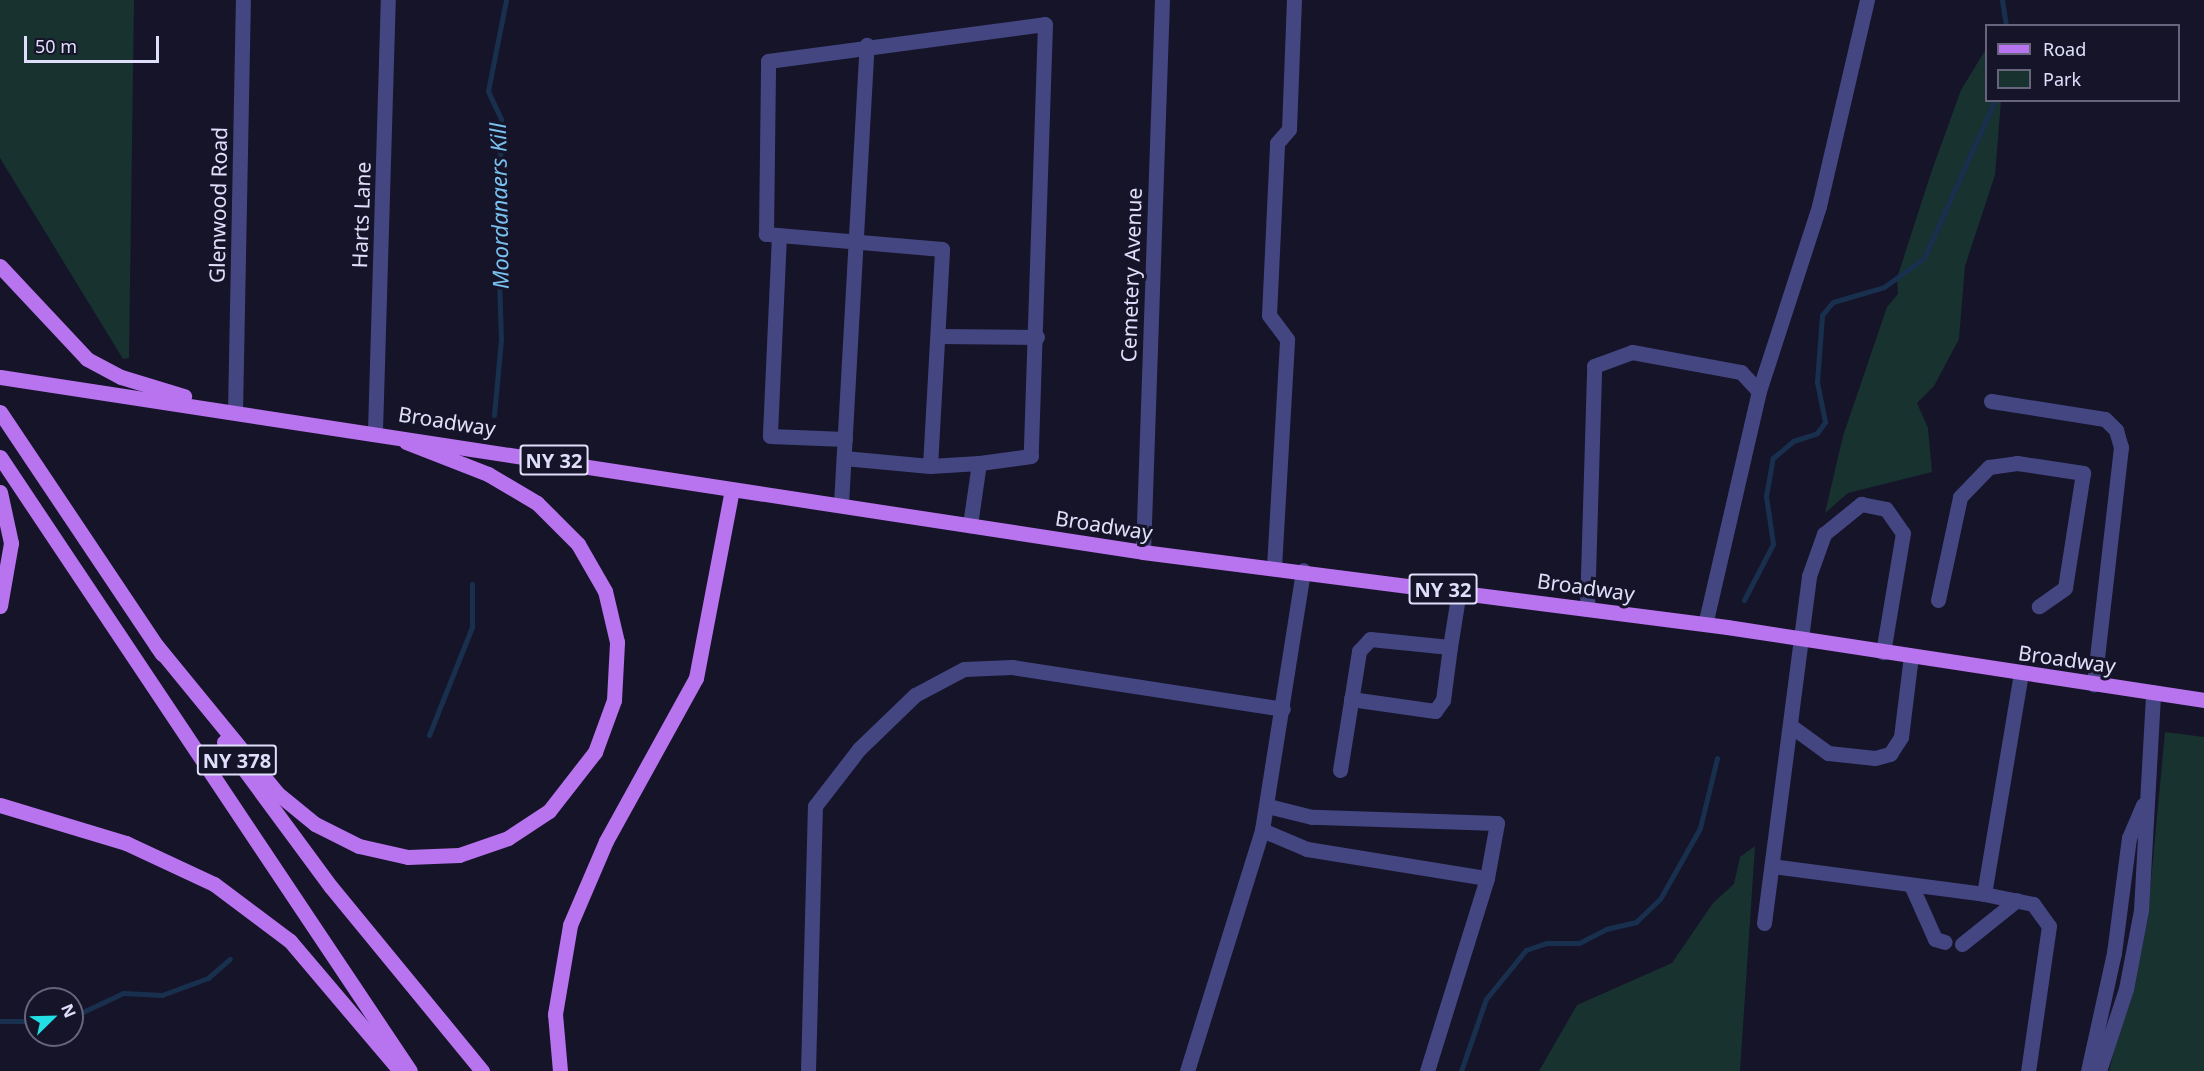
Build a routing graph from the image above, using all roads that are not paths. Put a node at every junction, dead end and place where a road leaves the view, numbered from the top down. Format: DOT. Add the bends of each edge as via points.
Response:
graph roads {
  1 [pos="243,0"];
  2 [pos="388,0"];
  3 [pos="1162,0"];
  4 [pos="1294,0"];
  5 [pos="1867,0"];
  6 [pos="867,45"];
  7 [pos="779,235"];
  8 [pos="860,242"];
  9 [pos="0,266"];
  10 [pos="938,336"];
  11 [pos="1037,337"];
  12 [pos="0,377"];
  13 [pos="0,383"];
  14 [pos="51,384"];
  15 [pos="1759,391"];
  16 [pos="1991,401"];
  17 [pos="0,412"];
  18 [pos="235,412"];
  19 [pos="375,430"];
  20 [pos="845,439"];
  21 [pos="0,457"];
  22 [pos="843,458"];
  23 [pos="980,463"];
  24 [pos="930,466"];
  25 [pos="732,490"];
  26 [pos="0,492"];
  27 [pos="841,504"];
  28 [pos="970,525"];
  29 [pos="1143,552"];
  30 [pos="1274,567"];
  31 [pos="1303,570"];
  32 [pos="1459,591"];
  33 [pos="1938,600"];
  34 [pos="0,606"];
  35 [pos="2039,606"];
  36 [pos="1587,609"];
  37 [pos="1705,624"];
  38 [pos="1803,639"];
  39 [pos="156,645"];
  40 [pos="1450,646"];
  41 [pos="1883,651"];
  42 [pos="1911,656"];
  43 [pos="2021,673"];
  44 [pos="2094,684"];
  45 [pos="2153,692"];
  46 [pos="1351,699"];
  47 [pos="2204,700"];
  48 [pos="1283,709"];
  49 [pos="1791,726"];
  50 [pos="1340,770"];
  51 [pos="0,806"];
  52 [pos="1268,806"];
  53 [pos="2143,806"];
  54 [pos="1262,830"];
  55 [pos="1772,866"];
  56 [pos="1487,878"];
  57 [pos="1911,885"];
  58 [pos="1984,894"];
  59 [pos="2017,900"];
  60 [pos="1764,923"];
  61 [pos="1945,942"];
  62 [pos="1962,944"];
  63 [pos="400,1071"];
  64 [pos="410,1071"];
  65 [pos="482,1071"];
  66 [pos="561,1071"];
  67 [pos="808,1071"];
  68 [pos="1187,1071"];
  69 [pos="1427,1071"];
  70 [pos="2028,1071"];
  71 [pos="2088,1071"];
  72 [pos="2098,1071"];
  1 -- 18 [label="street, Glenwood Road"];
  2 -- 19 [label="street, Harts Lane"];
  3 -- 29 [label="street, Cemetery Avenue"];
  4 -- 30 [label="street" via="1289,129 1277,143 1269,315 1287,339"];
  5 -- 15 [label="street" via="1819,206"];
  6 -- 7 [label="street" via="768,60 766,234"];
  6 -- 8 [label="street"];
  6 -- 11 [label="street" via="1045,24"];
  7 -- 8 [label="street"];
  7 -- 20 [label="street" via="770,436"];
  8 -- 10 [label="street" via="942,249"];
  8 -- 20 [label="street"];
  9 -- 18 [label="main road" via="98,367"];
  10 -- 11 [label="street"];
  10 -- 24 [label="street"];
  11 -- 23 [label="street" via="1031,456"];
  12 -- 14 [label="main road, Broadway / NY 32"];
  13 -- 14 [label="main road"];
  14 -- 18 [label="main road, Broadway / NY 32"];
  15 -- 36 [label="street" via="1741,372 1632,352 1594,366"];
  15 -- 37 [label="street"];
  16 -- 44 [label="street" via="2105,419 2116,430 2121,447"];
  17 -- 39 [label="main road, NY 378 / NY 378"];
  18 -- 19 [label="main road, Broadway / NY 32"];
  19 -- 25 [label="main road, Broadway / NY 32"];
  19 -- 39 [label="main road" via="514,487 560,522 593,567 617,642 614,700 595,752 557,803 508,838 459,855 408,857 358,846 315,825 277,793"];
  20 -- 22 [label="street"];
  21 -- 64 [label="main road, NY 378 / NY 378"];
  22 -- 24 [label="street"];
  22 -- 27 [label="street"];
  23 -- 24 [label="street"];
  23 -- 28 [label="street"];
  25 -- 27 [label="main road, Broadway / NY 32"];
  25 -- 66 [label="main road" via="696,678 606,841 570,926 555,1014"];
  26 -- 34 [label="main road" via="11,543"];
  27 -- 28 [label="main road, Broadway / NY 32"];
  28 -- 29 [label="main road, Broadway / NY 32"];
  29 -- 30 [label="main road, Broadway / NY 32"];
  30 -- 31 [label="main road, Broadway / NY 32"];
  31 -- 32 [label="main road, Broadway / NY 32"];
  31 -- 48 [label="street"];
  32 -- 36 [label="main road, Broadway / NY 32"];
  32 -- 40 [label="street"];
  33 -- 35 [label="street" via="1960,497 1989,467 2017,463 2083,473 2065,588"];
  36 -- 37 [label="main road, Broadway / NY 32"];
  37 -- 38 [label="main road, Broadway / NY 32"];
  38 -- 41 [label="main road, Broadway / NY 32"];
  38 -- 41 [label="street" via="1819,542 1850,508 1873,503 1895,518 1903,538"];
  38 -- 49 [label="street"];
  39 -- 65 [label="main road, NY 378 / NY 378" via="292,836"];
  40 -- 46 [label="street" via="1370,639 1359,651"];
  40 -- 46 [label="street" via="1443,700 1435,711"];
  41 -- 42 [label="main road, Broadway / NY 32"];
  42 -- 43 [label="main road, Broadway / NY 32"];
  42 -- 49 [label="street" via="1901,737 1890,754 1879,759 1828,753"];
  43 -- 44 [label="main road, Broadway / NY 32"];
  43 -- 58 [label="street"];
  44 -- 45 [label="main road, Broadway / NY 32"];
  45 -- 47 [label="main road, Broadway / NY 32"];
  45 -- 53 [label="street"];
  46 -- 50 [label="street"];
  48 -- 52 [label="street"];
  48 -- 67 [label="street" via="1012,667 964,669 915,695 859,749 815,806"];
  49 -- 55 [label="street"];
  51 -- 63 [label="main road" via="155,854 241,902 310,962"];
  52 -- 54 [label="street"];
  52 -- 56 [label="street" via="1312,817 1497,823"];
  53 -- 71 [label="street" via="2129,838 2114,953"];
  53 -- 72 [label="street" via="2149,837 2140,921 2126,989"];
  54 -- 56 [label="street" via="1307,849"];
  54 -- 68 [label="street"];
  55 -- 57 [label="street"];
  55 -- 60 [label="street"];
  56 -- 69 [label="street"];
  57 -- 58 [label="street"];
  57 -- 61 [label="street" via="1935,939"];
  58 -- 59 [label="street"];
  59 -- 62 [label="street"];
  59 -- 70 [label="street" via="2040,909 2049,930"];
}
